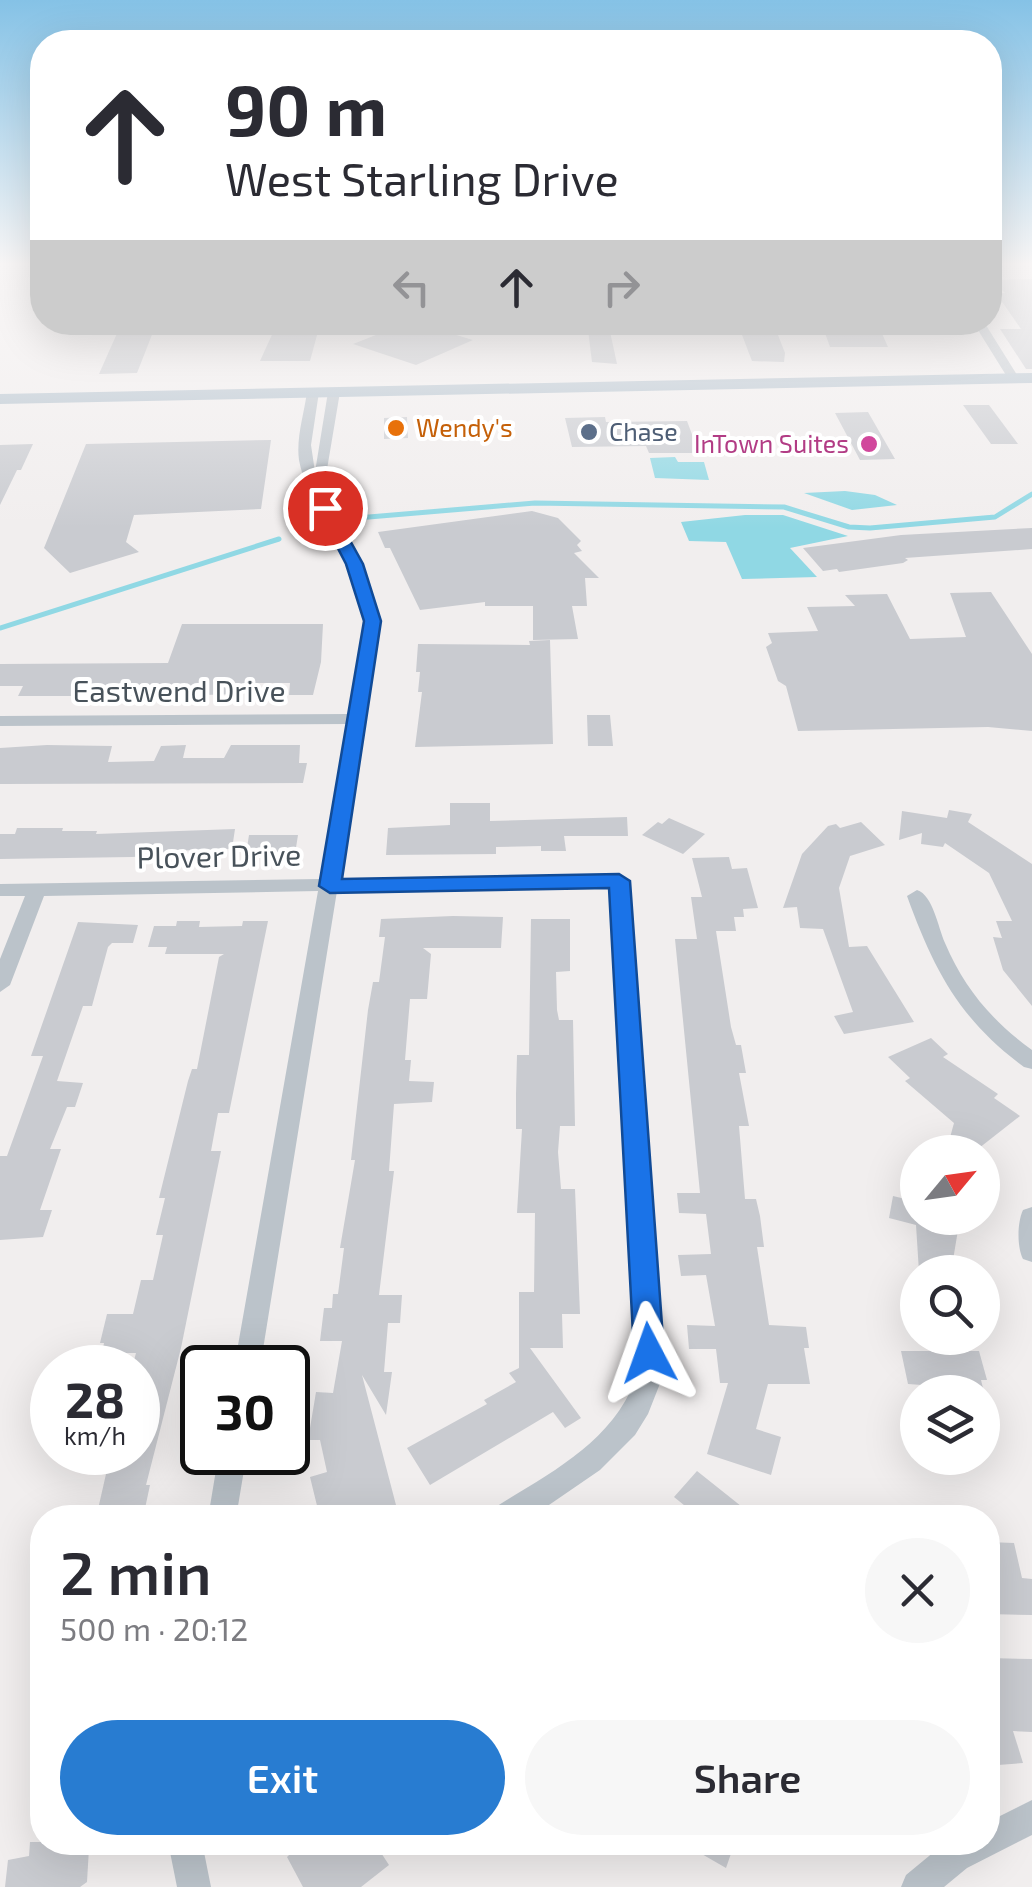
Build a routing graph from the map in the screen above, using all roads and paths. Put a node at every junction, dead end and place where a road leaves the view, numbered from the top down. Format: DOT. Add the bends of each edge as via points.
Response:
graph roads {
  1 [pos="1002,352"];
  2 [pos="1023,378"];
  3 [pos="314,392"];
  4 [pos="334,392"];
  5 [pos="0,399"];
  6 [pos="318,492"];
  7 [pos="358,719"];
  8 [pos="0,721"];
  9 [pos="330,886"];
  10 [pos="37,889"];
  11 [pos="0,890"];
  12 [pos="917,896"];
  13 [pos="0,985"];
  14 [pos="1032,1061"];
  15 [pos="1032,1217"];
  16 [pos="1032,1252"];
  17 [pos="251,1345"];
  18 [pos="229,1475"];
  19 [pos="224,1505"];
  20 [pos="524,1505"];
  21 [pos="1032,1818"];
  22 [pos="1000,1834"];
  23 [pos="188,1855"];
  24 [pos="957,1855"];
  25 [pos="194,1887"];
  26 [pos="918,1887"];
  1 -- 2 [label="street"];
  2 -- 4 [label="main road"];
  3 -- 4 [label="main road"];
  3 -- 5 [label="main road"];
  3 -- 6 [label="street" via="306,461"];
  4 -- 6 [label="street"];
  6 -- 7 [label="street" via="373,621"];
  7 -- 8 [label="street, Eastwend Drive"];
  7 -- 9 [label="street"];
  9 -- 10 [label="street, Plover Drive"];
  9 -- 17 [label="street"];
  9 -- 20 [label="street, Plover Drive" via="619,881 649,1353 644,1395 620,1436"];
  10 -- 11 [label="street, Plover Drive"];
  10 -- 13 [label="street"];
  12 -- 14 [label="street" via="941,962 970,1007"];
  15 -- 16 [label="street"];
  18 -- 19 [label="street"];
  21 -- 22 [label="street"];
  23 -- 25 [label="street"];
  24 -- 26 [label="street"];
}
